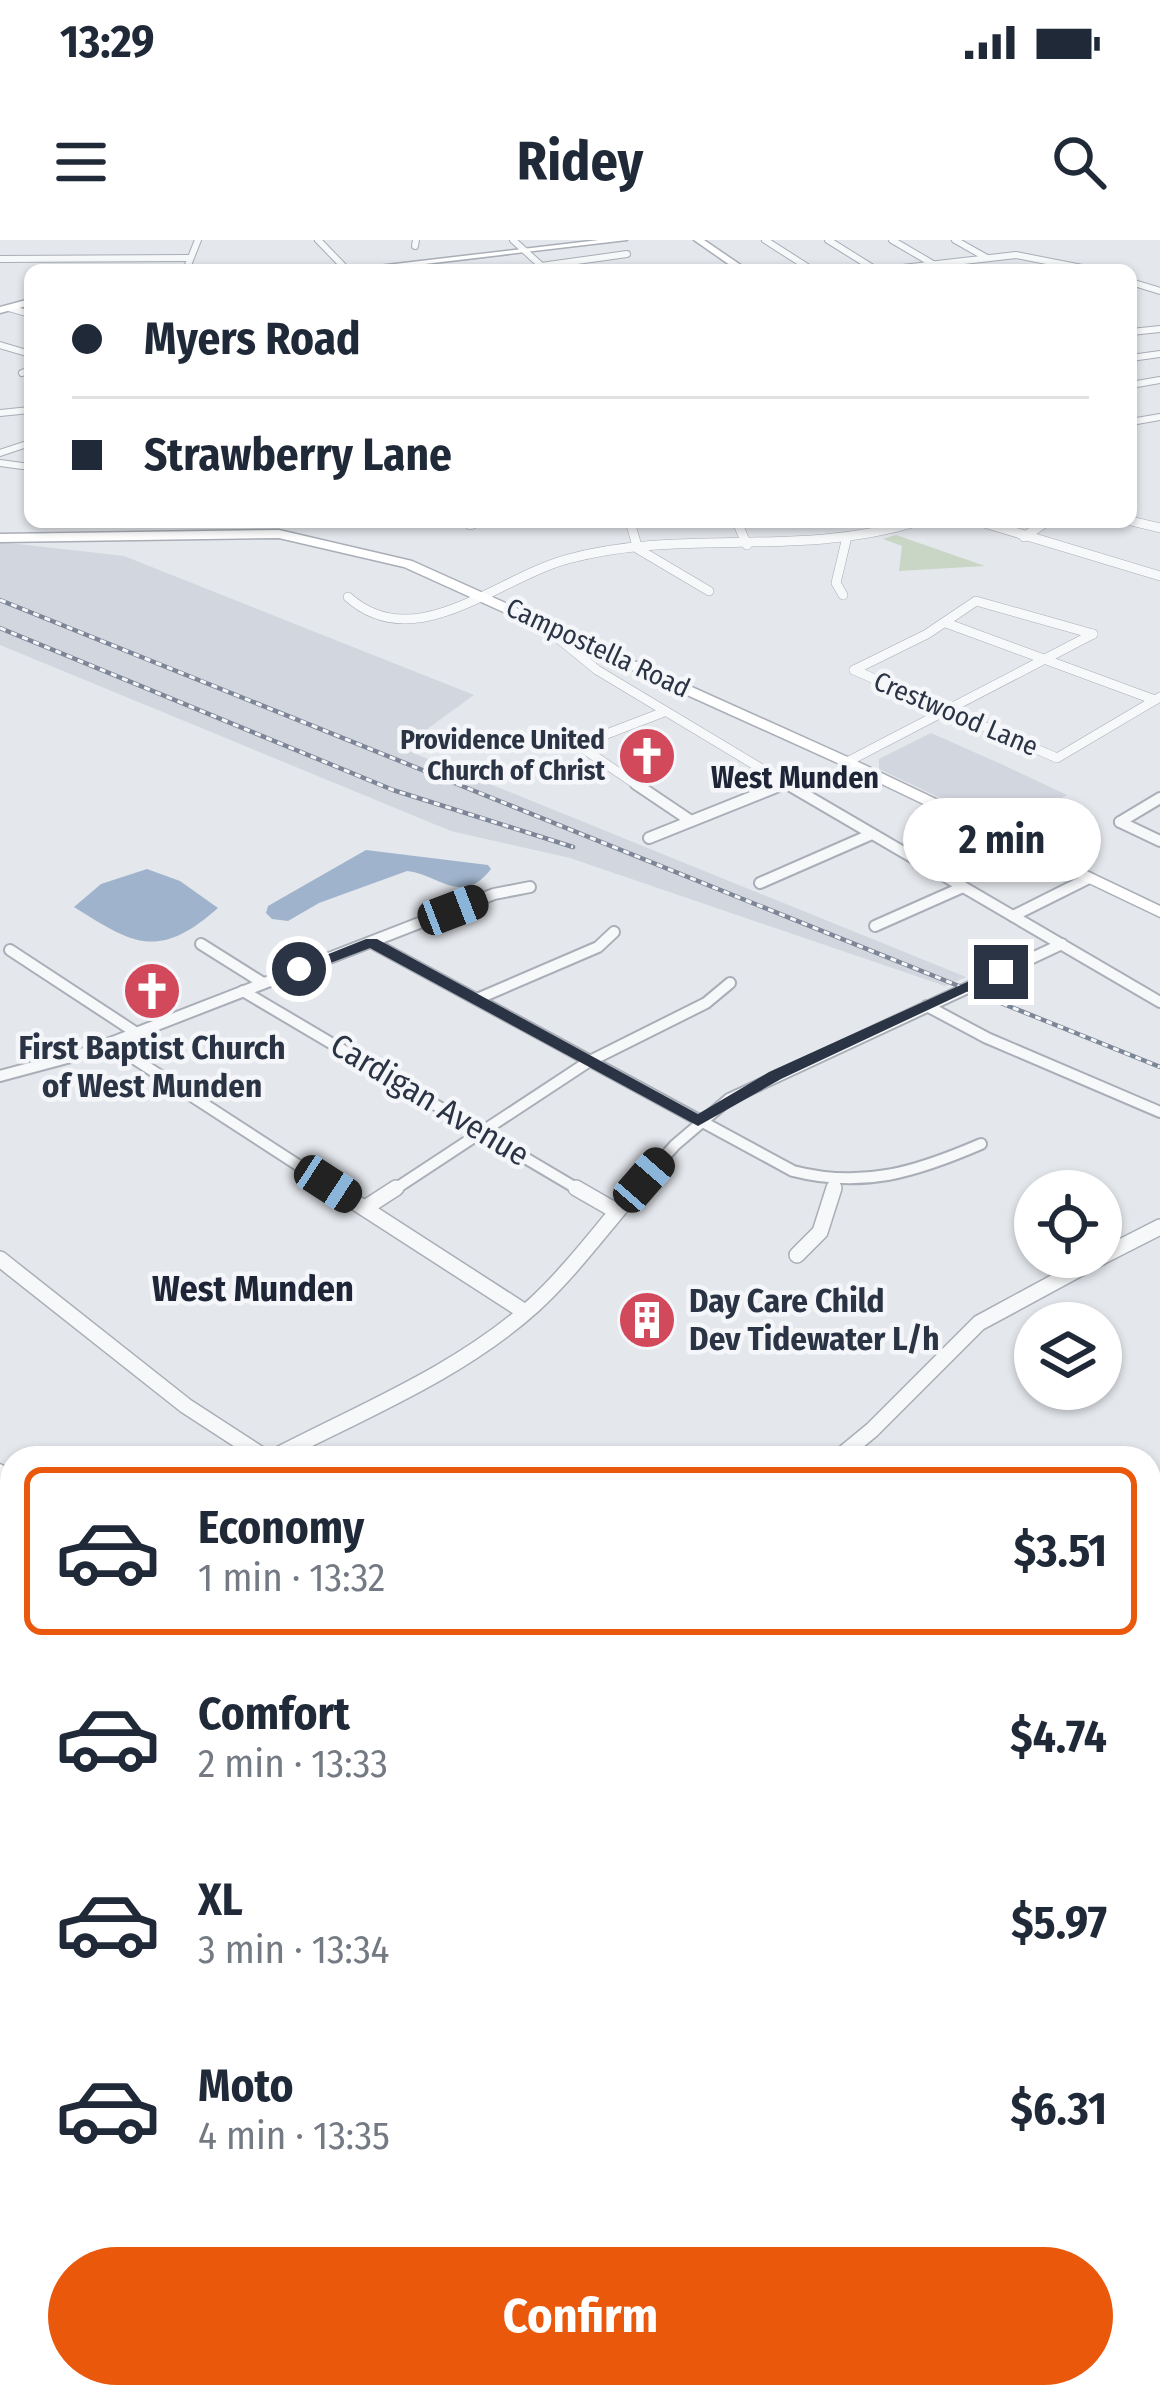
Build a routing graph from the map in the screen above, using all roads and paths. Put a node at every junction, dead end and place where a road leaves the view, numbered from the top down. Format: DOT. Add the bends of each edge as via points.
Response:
graph roads {
  1 [pos="198,240"];
  2 [pos="318,240"];
  3 [pos="512,240"];
  4 [pos="622,240"];
  5 [pos="698,240"];
  6 [pos="765,240"];
  7 [pos="828,240"];
  8 [pos="892,240"];
  9 [pos="955,240"];
  10 [pos="521,251"];
  11 [pos="627,254"];
  12 [pos="93,258"];
  13 [pos="190,258"];
  14 [pos="987,258"];
  15 [pos="0,259"];
  16 [pos="90,264"];
  17 [pos="188,264"];
  18 [pos="342,264"];
  19 [pos="403,264"];
  20 [pos="539,264"];
  21 [pos="568,264"];
  22 [pos="734,264"];
  23 [pos="803,264"];
  24 [pos="870,264"];
  25 [pos="934,264"];
  26 [pos="1080,264"];
  27 [pos="207,528"];
  28 [pos="632,528"];
  29 [pos="739,528"];
  30 [pos="894,528"];
  31 [pos="998,528"];
  32 [pos="1037,528"];
  33 [pos="1024,537"];
  34 [pos="0,538"];
  35 [pos="846,541"];
  36 [pos="746,545"];
  37 [pos="638,549"];
  38 [pos="1160,576"];
  39 [pos="709,591"];
  40 [pos="478,593"];
  41 [pos="843,595"];
  42 [pos="348,597"];
  43 [pos="538,621"];
  44 [pos="946,622"];
  45 [pos="1052,659"];
  46 [pos="1157,699"];
  47 [pos="949,711"];
  48 [pos="664,712"];
  49 [pos="847,762"];
  50 [pos="786,783"];
  51 [pos="1160,798"];
  52 [pos="691,821"];
  53 [pos="872,834"];
  54 [pos="649,838"];
  55 [pos="1160,841"];
  56 [pos="1089,878"];
  57 [pos="760,883"];
  58 [pos="530,887"];
  59 [pos="963,887"];
  60 [pos="1160,912"];
  61 [pos="1013,916"];
  62 [pos="875,926"];
  63 [pos="614,932"];
  64 [pos="371,942"];
  65 [pos="201,944"];
  66 [pos="1062,944"];
  67 [pos="10,950"];
  68 [pos="263,983"];
  69 [pos="730,983"];
  70 [pos="243,992"];
  71 [pos="477,1000"];
  72 [pos="1160,1002"];
  73 [pos="927,1006"];
  74 [pos="135,1032"];
  75 [pos="110,1043"];
  76 [pos="588,1062"];
  77 [pos="0,1076"];
  78 [pos="1160,1112"];
  79 [pos="698,1121"];
  80 [pos="479,1130"];
  81 [pos="981,1144"];
  82 [pos="836,1184"];
  83 [pos="365,1208"];
  84 [pos="616,1211"];
  85 [pos="1160,1227"];
  86 [pos="1122,1246"];
  87 [pos="797,1255"];
  88 [pos="0,1259"];
  89 [pos="1058,1278"];
  90 [pos="525,1312"];
  91 [pos="250,1446"];
  92 [pos="291,1446"];
  93 [pos="853,1446"];
  1 -- 13 [label="street"];
  2 -- 18 [label="street"];
  3 -- 10 [label="street"];
  4 -- 10 [label="main road"];
  5 -- 22 [label="main road"];
  6 -- 23 [label="street"];
  7 -- 24 [label="street"];
  8 -- 25 [label="street"];
  9 -- 14 [label="street"];
  10 -- 19 [label="main road"];
  10 -- 20 [label="street"];
  11 -- 21 [label="street"];
  12 -- 13 [label="street"];
  12 -- 15 [label="street"];
  12 -- 16 [label="street"];
  13 -- 17 [label="street"];
  14 -- 25 [label="street"];
  14 -- 26 [label="street" via="1048,251"];
  27 -- 34 [label="main road, Campostella Road"];
  27 -- 40 [label="main road, Campostella Road" via="345,546"];
  28 -- 37 [label="street"];
  29 -- 36 [label="street"];
  30 -- 35 [label="street"];
  31 -- 33 [label="street"];
  32 -- 33 [label="street"];
  33 -- 38 [label="street"];
  35 -- 36 [label="street"];
  35 -- 41 [label="street" via="836,583"];
  36 -- 37 [label="street"];
  37 -- 39 [label="street"];
  37 -- 40 [label="street" via="580,556"];
  40 -- 42 [label="street" via="415,623 380,618"];
  40 -- 43 [label="main road, Campostella Road"];
  43 -- 48 [label="street"];
  43 -- 49 [label="main road, Campostella Road"];
  44 -- 45 [label="street"];
  44 -- 45 [label="street" via="976,602 1093,634"];
  44 -- 47 [label="street, Crestwood Lane" via="854,670"];
  45 -- 46 [label="street"];
  45 -- 47 [label="street"];
  46 -- 47 [label="street, Crestwood Lane" via="1057,758"];
  47 -- 49 [label="street"];
  48 -- 50 [label="street"];
  48 -- 52 [label="street" via="578,745"];
  49 -- 56 [label="main road, Campostella Road"];
  50 -- 52 [label="street"];
  50 -- 53 [label="street"];
  51 -- 55 [label="street" via="1120,822"];
  52 -- 54 [label="street"];
  53 -- 57 [label="street"];
  53 -- 59 [label="street"];
  56 -- 60 [label="main road, Campostella Road"];
  56 -- 61 [label="street"];
  58 -- 64 [label="street"];
  59 -- 61 [label="street"];
  59 -- 62 [label="street"];
  61 -- 66 [label="street"];
  63 -- 71 [label="street" via="598,947"];
  64 -- 68 [label="street"];
  64 -- 71 [label="street"];
  65 -- 68 [label="street"];
  66 -- 72 [label="street"];
  66 -- 73 [label="street"];
  67 -- 74 [label="street"];
  68 -- 70 [label="street"];
  69 -- 76 [label="street"];
  70 -- 74 [label="street"];
  70 -- 80 [label="street, Cardigan Avenue"];
  71 -- 76 [label="street"];
  73 -- 78 [label="street"];
  73 -- 79 [label="street" via="775,1075"];
  74 -- 75 [label="street"];
  75 -- 77 [label="street"];
  75 -- 83 [label="street"];
  76 -- 79 [label="street"];
  76 -- 80 [label="street"];
  79 -- 82 [label="street" via="793,1171"];
  79 -- 84 [label="street"];
  80 -- 83 [label="street"];
  80 -- 84 [label="street, Cardigan Avenue"];
  81 -- 82 [label="street" via="896,1179"];
  82 -- 87 [label="street" via="820,1232"];
  83 -- 90 [label="street"];
  84 -- 90 [label="street"];
  85 -- 86 [label="street"];
  88 -- 91 [label="street" via="186,1406"];
  89 -- 93 [label="street" via="967,1332"];
  90 -- 92 [label="street"];
}
